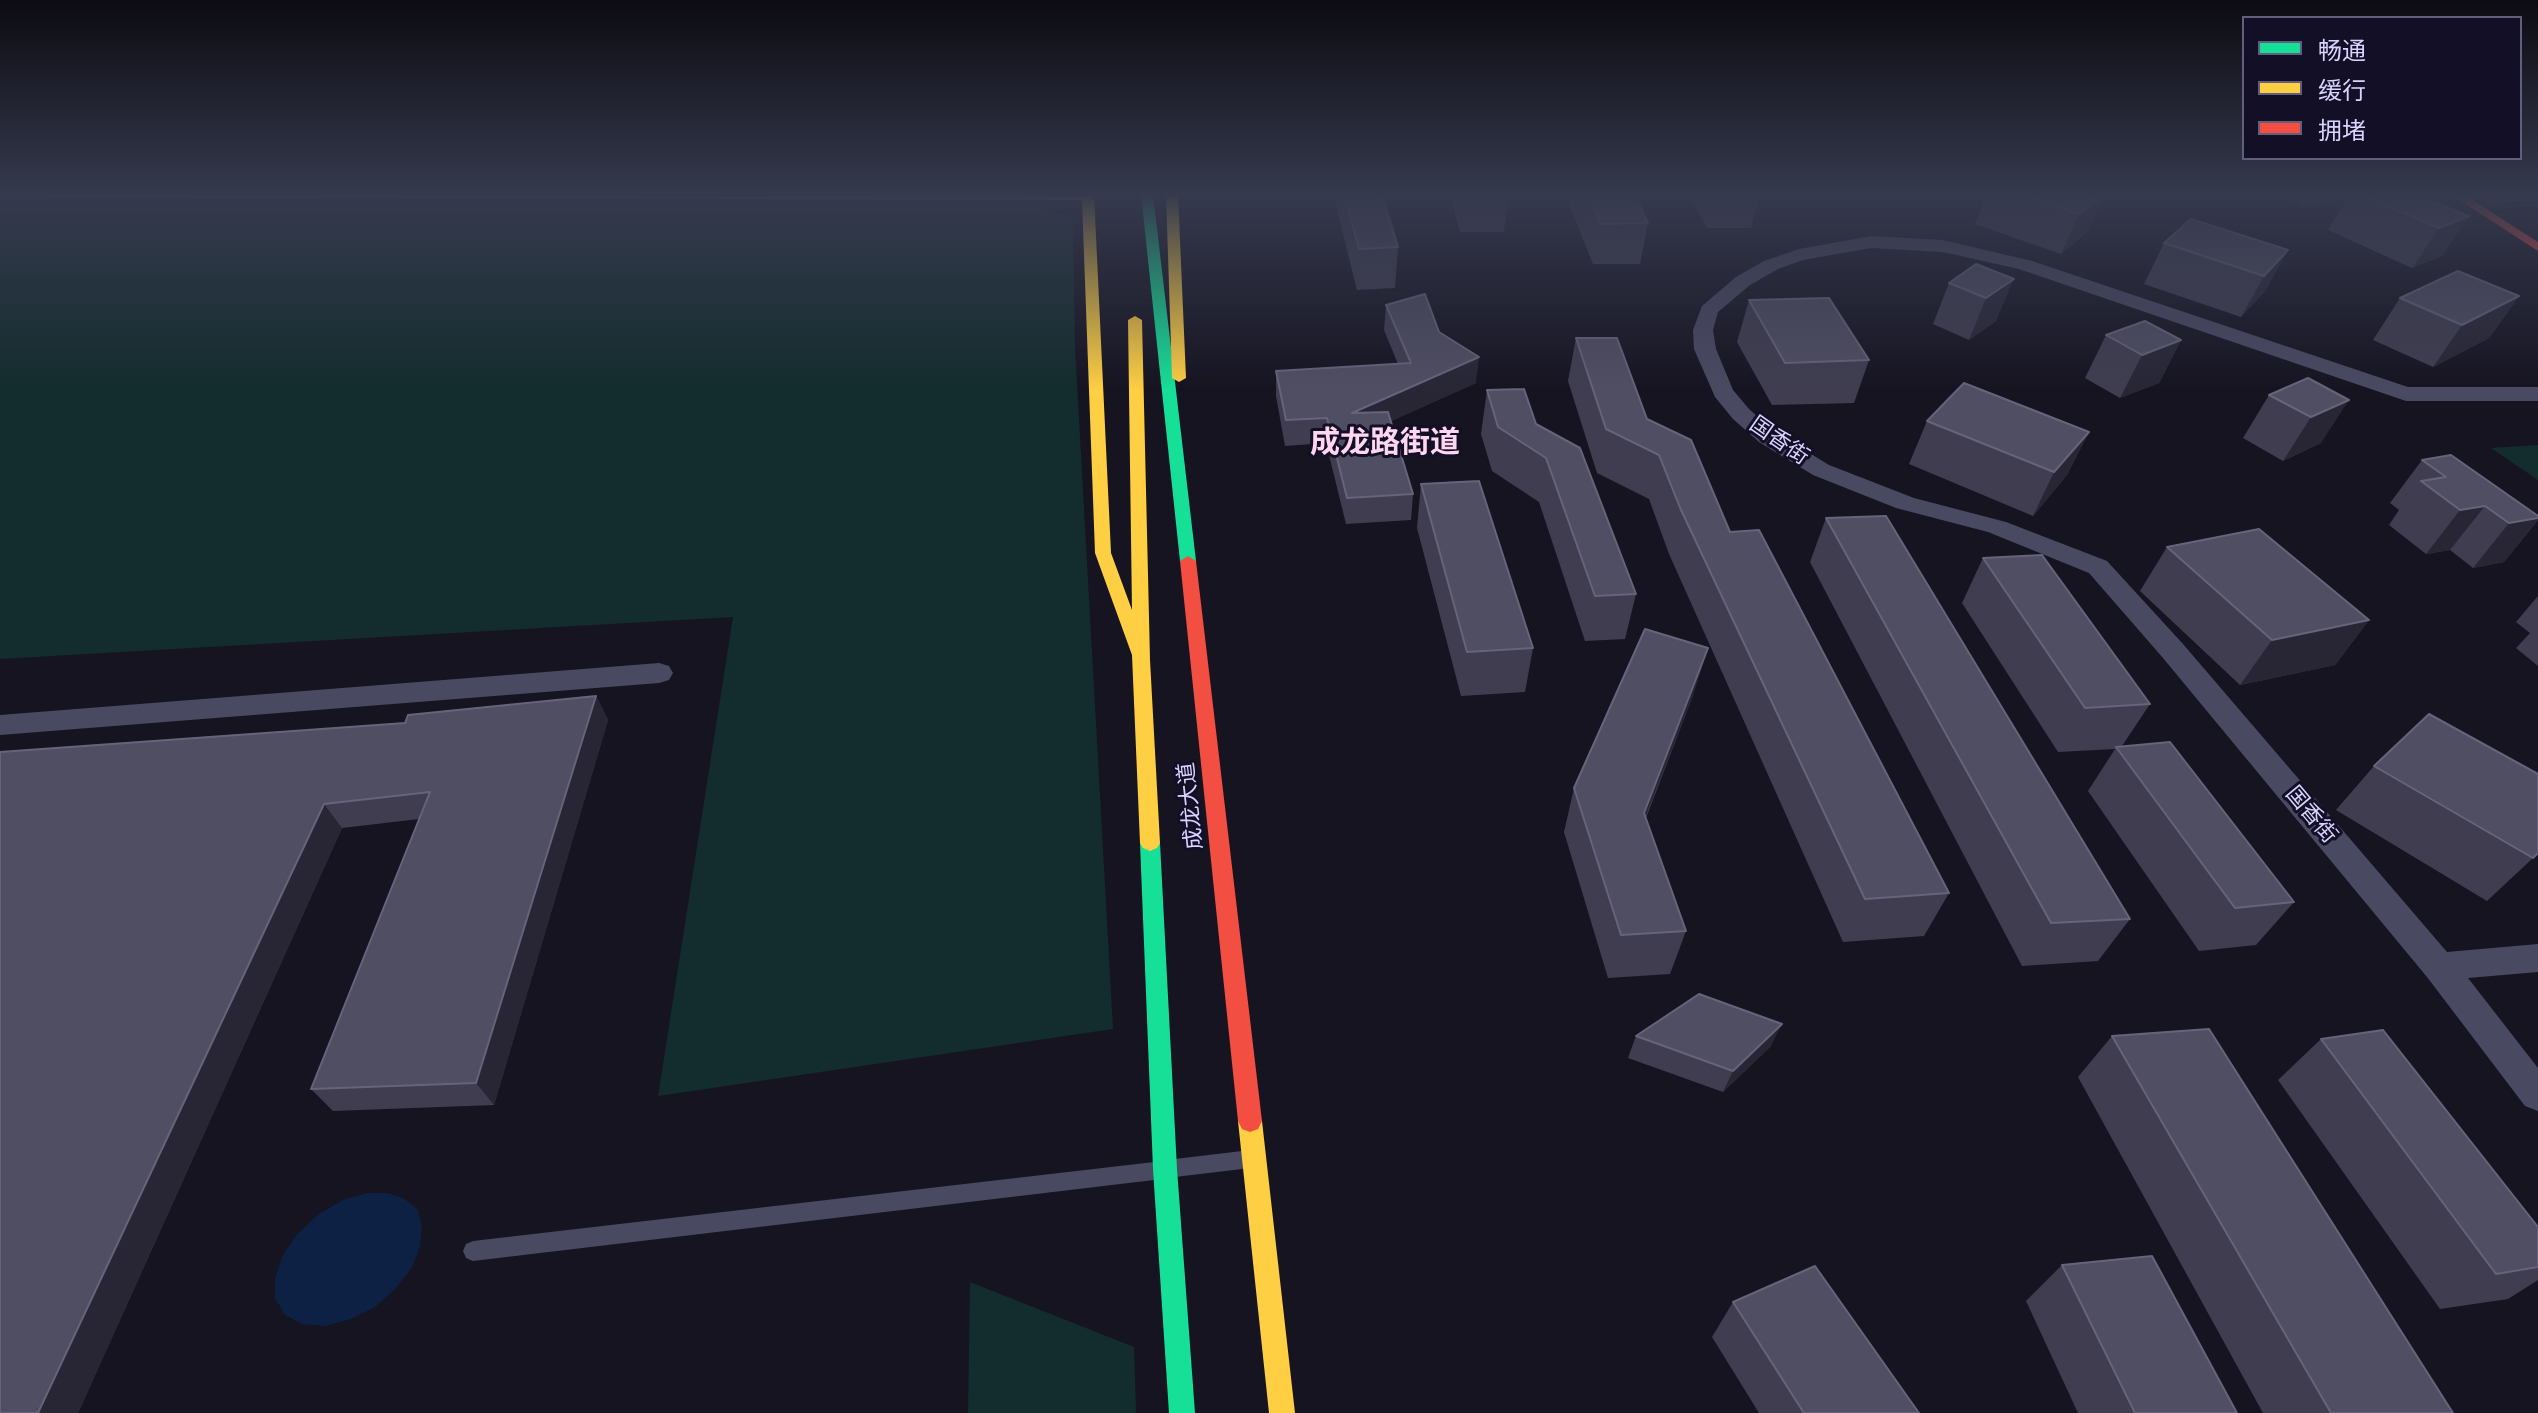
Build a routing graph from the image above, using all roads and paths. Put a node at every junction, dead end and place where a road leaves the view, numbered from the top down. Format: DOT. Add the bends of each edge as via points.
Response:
graph roads {
  1 [pos="1091,260"];
  2 [pos="1153,260"];
  3 [pos="1175,260"];
  4 [pos="1785,260"];
  5 [pos="2003,260"];
  6 [pos="1135,302"];
  7 [pos="2538,394"];
  8 [pos="1176,450"];
  9 [pos="1141,660"];
  10 [pos="659,673"];
  11 [pos="0,725"];
  12 [pos="2538,958"];
  13 [pos="2439,967"];
  14 [pos="2538,1095"];
  15 [pos="1254,1158"];
  16 [pos="1165,1169"];
  17 [pos="473,1251"];
  18 [pos="1182,1413"];
  19 [pos="1282,1413"];
  1 -- 9 [label="main road" via="1103,553"];
  2 -- 8 [label="main road, 成龙大道"];
  3 -- 8 [label="main road"];
  4 -- 13 [label="street, 国香街" via="1743,281 1709,310 1703,330 1723,392 1741,414 1821,470 1905,503 1997,527 2098,567"];
  5 -- 7 [label="street, 国香街" via="2406,394"];
  6 -- 9 [label="main road, 成龙大道"];
  8 -- 15 [label="main road, 成龙大道"];
  9 -- 16 [label="main road, 成龙大道"];
  10 -- 11 [label="street"];
  12 -- 13 [label="street"];
  13 -- 14 [label="street, 国香街"];
  15 -- 16 [label="lane"];
  15 -- 19 [label="main road, 成龙大道"];
  16 -- 17 [label="lane"];
  16 -- 18 [label="main road, 成龙大道"];
}
